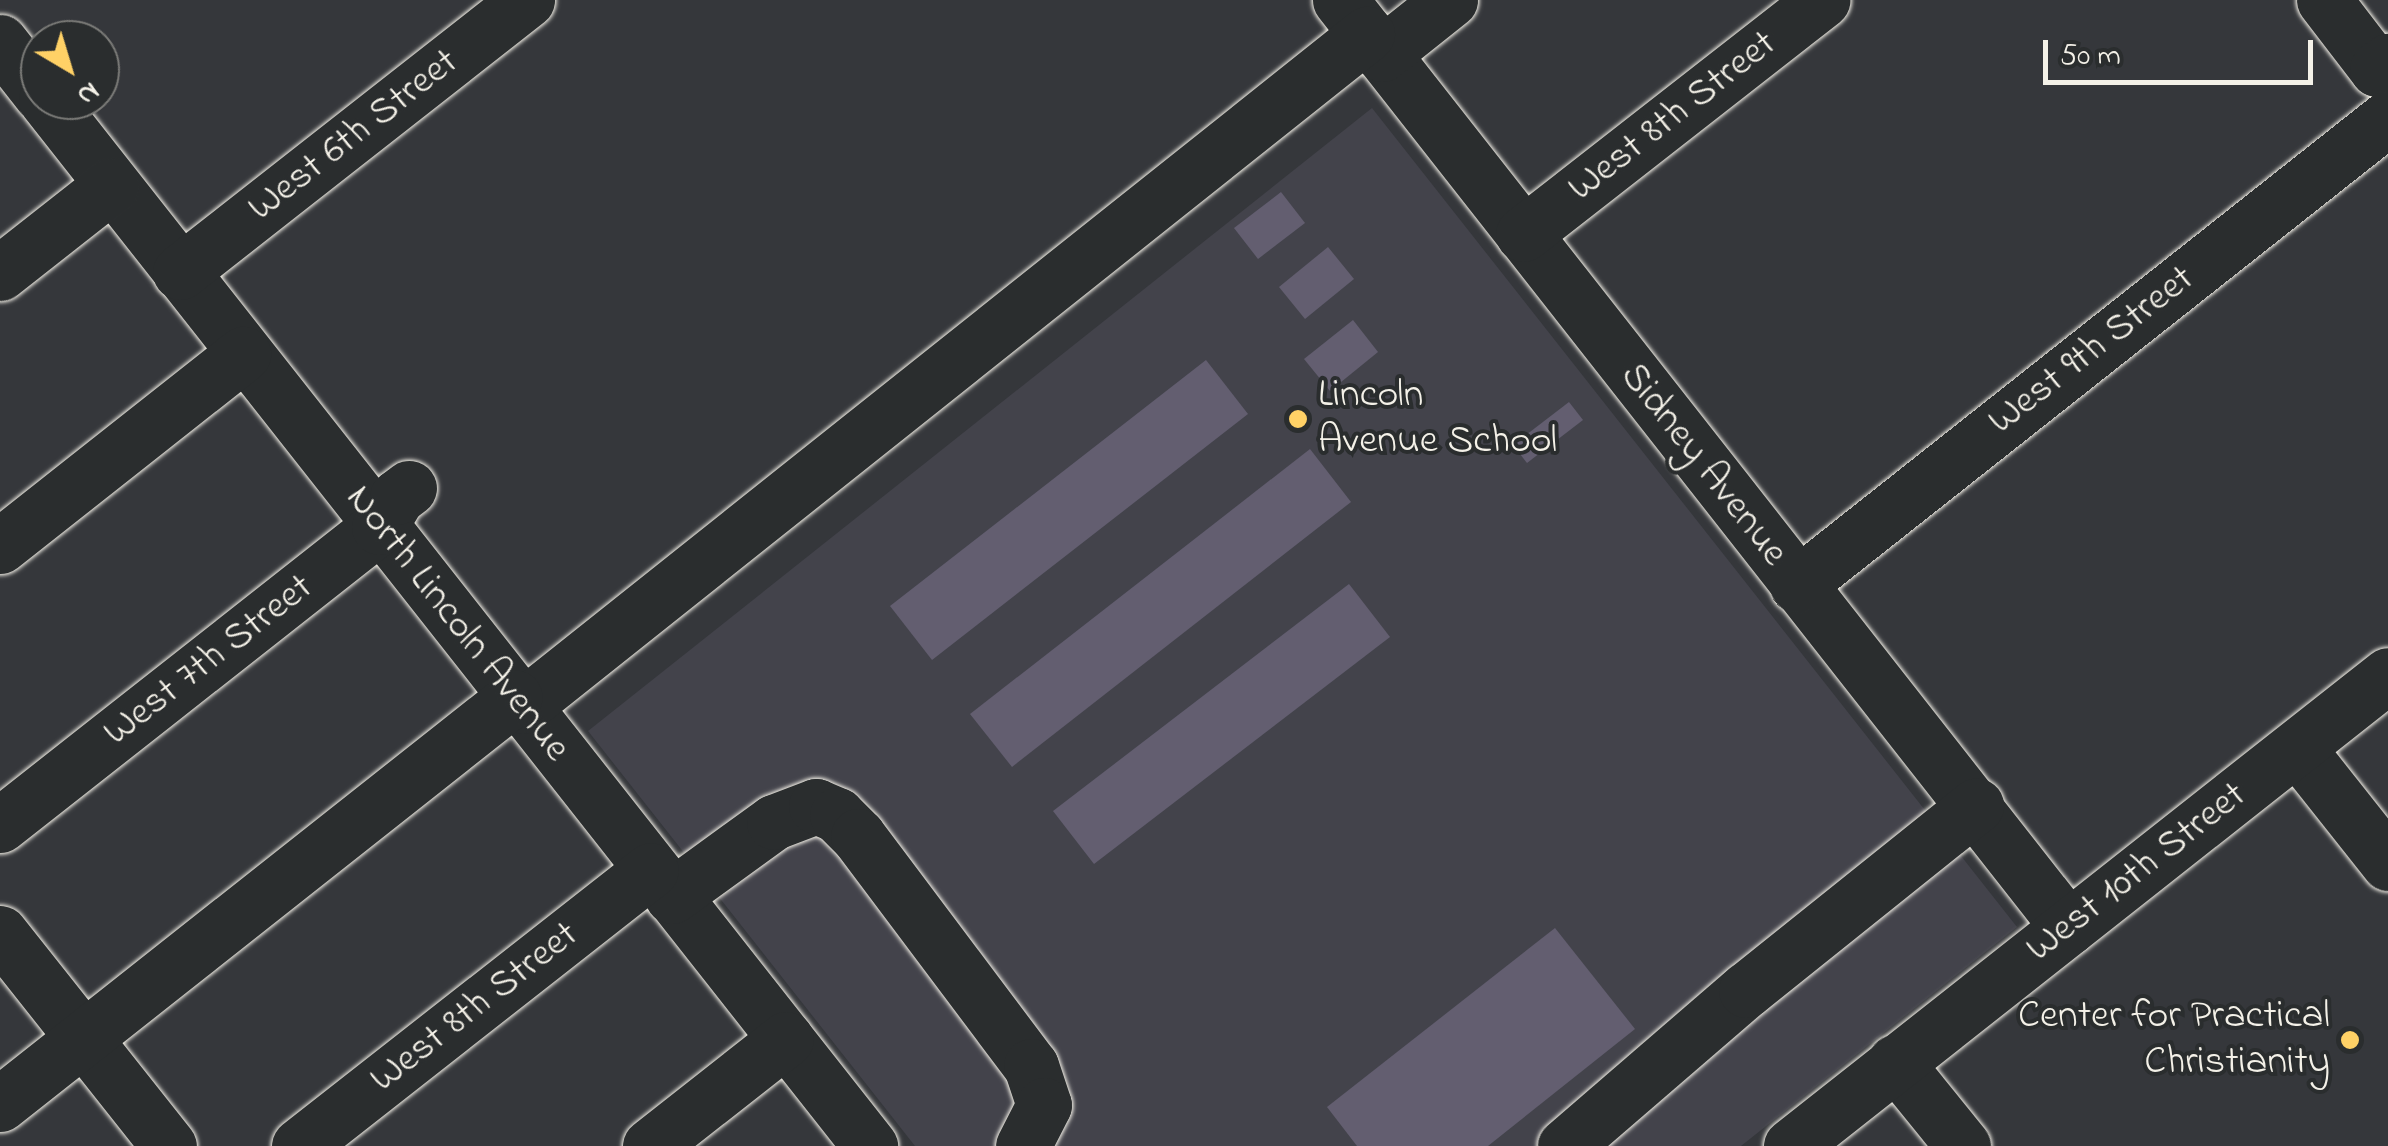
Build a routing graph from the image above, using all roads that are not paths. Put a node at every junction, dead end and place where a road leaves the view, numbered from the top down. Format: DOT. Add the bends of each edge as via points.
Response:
graph roads {
  1 [pos="527,0"];
  2 [pos="1450,0"];
  3 [pos="1823,0"];
  4 [pos="2324,0"];
  5 [pos="1363,29"];
  6 [pos="0,42"];
  7 [pos="2388,61"];
  8 [pos="20,67"];
  9 [pos="2388,118"];
  10 [pos="62,120"];
  11 [pos="112,185"];
  12 [pos="1523,234"];
  13 [pos="180,272"];
  14 [pos="0,273"];
  15 [pos="243,354"];
  16 [pos="394,507"];
  17 [pos="0,546"];
  18 [pos="1797,585"];
  19 [pos="2388,674"];
  20 [pos="519,702"];
  21 [pos="2297,748"];
  22 [pos="1976,806"];
  23 [pos="0,825"];
  24 [pos="2388,863"];
  25 [pos="662,883"];
  26 [pos="2068,927"];
  27 [pos="0,933"];
  28 [pos="82,1038"];
  29 [pos="786,1039"];
  30 [pos="1896,1062"];
  31 [pos="0,1104"];
  32 [pos="169,1146"];
  33 [pos="298,1146"];
  34 [pos="650,1146"];
  35 [pos="870,1146"];
  36 [pos="1023,1146"];
  37 [pos="1565,1146"];
  38 [pos="1791,1146"];
  39 [pos="1963,1146"];
  1 -- 13 [label="street, West 6th Street"];
  2 -- 5 [label="street"];
  3 -- 12 [label="street, West 8th Street"];
  4 -- 7 [label="street" via="2377,69"];
  5 -- 12 [label="street, Sidney Avenue"];
  5 -- 20 [label="street"];
  6 -- 8 [label="street"];
  9 -- 18 [label="street, West 9th Street"];
  10 -- 11 [label="street, North Lincoln Avenue"];
  11 -- 13 [label="street, North Lincoln Avenue"];
  11 -- 14 [label="street"];
  12 -- 18 [label="street, Sidney Avenue"];
  13 -- 15 [label="street, North Lincoln Avenue"];
  15 -- 16 [label="street, North Lincoln Avenue"];
  15 -- 17 [label="street"];
  16 -- 20 [label="street, North Lincoln Avenue"];
  16 -- 23 [label="street, West 7th Street"];
  18 -- 22 [label="street, Sidney Avenue"];
  19 -- 21 [label="street, West 10th Street"];
  20 -- 25 [label="street, North Lincoln Avenue"];
  20 -- 28 [label="street"];
  21 -- 24 [label="street"];
  21 -- 26 [label="street, West 10th Street"];
  22 -- 26 [label="street, Sidney Avenue"];
  22 -- 37 [label="street"];
  25 -- 29 [label="street, North Lincoln Avenue"];
  25 -- 33 [label="street, West 8th Street"];
  25 -- 36 [label="street, West 8th Street" via="774,822 816,806 836,815 1031,1066 1044,1105"];
  26 -- 30 [label="street, West 10th Street"];
  27 -- 28 [label="street"];
  28 -- 31 [label="street"];
  28 -- 32 [label="street"];
  29 -- 34 [label="street"];
  29 -- 35 [label="street, North Lincoln Avenue"];
  30 -- 38 [label="street, West 10th Street"];
  30 -- 39 [label="street"];
}
